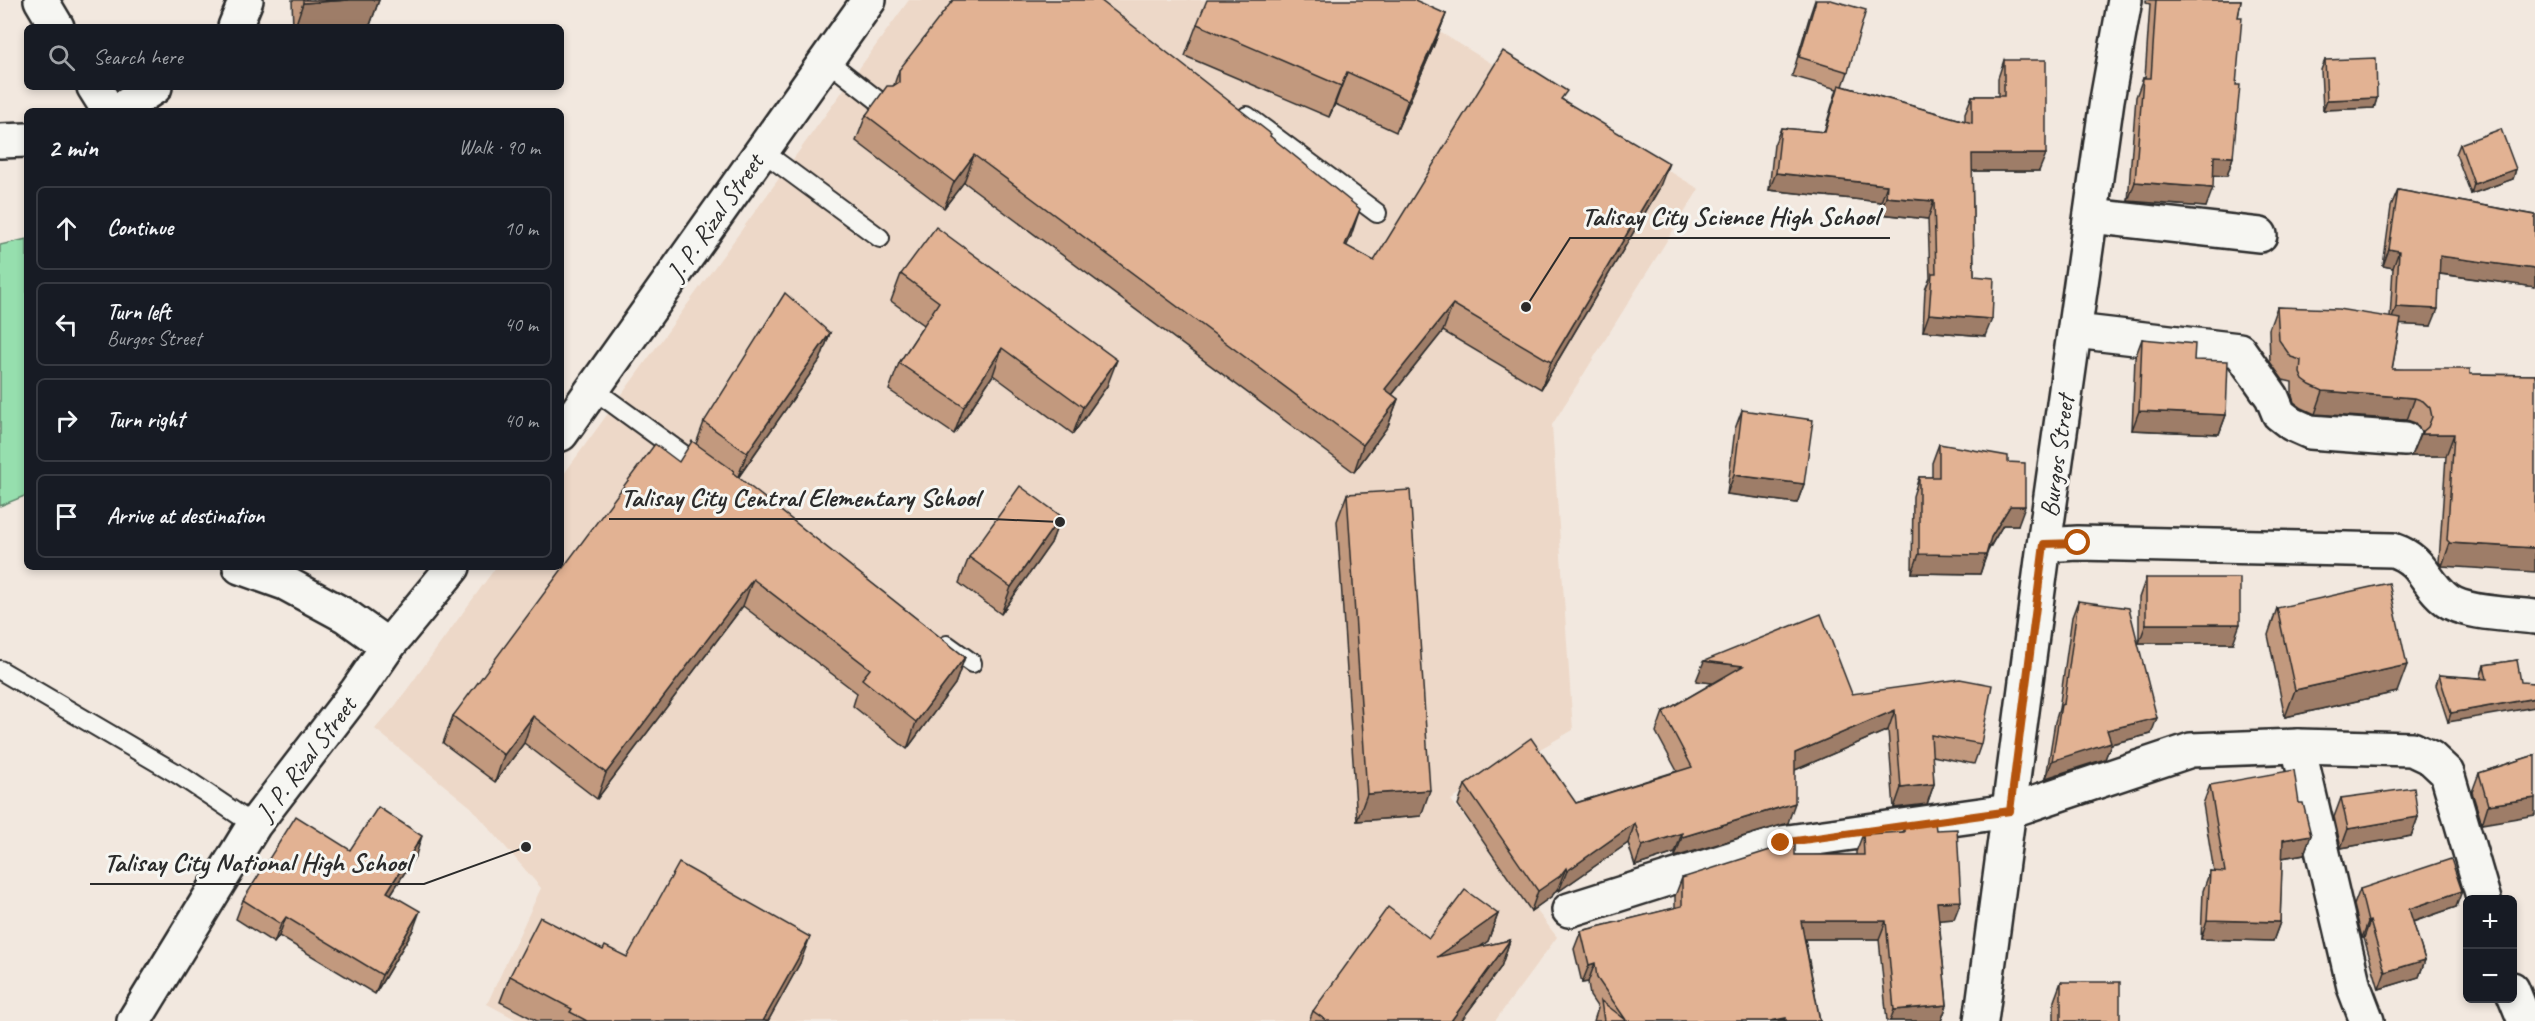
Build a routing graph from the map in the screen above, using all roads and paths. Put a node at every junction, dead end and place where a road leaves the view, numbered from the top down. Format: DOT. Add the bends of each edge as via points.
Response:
graph roads {
  1 [pos="41,0"];
  2 [pos="246,0"];
  3 [pos="869,0"];
  4 [pos="2125,0"];
  5 [pos="55,24"];
  6 [pos="236,24"];
  7 [pos="826,60"];
  8 [pos="96,90"];
  9 [pos="150,90"];
  10 [pos="880,102"];
  11 [pos="1234,107"];
  12 [pos="107,108"];
  13 [pos="123,108"];
  14 [pos="24,140"];
  15 [pos="0,141"];
  16 [pos="762,151"];
  17 [pos="1377,213"];
  18 [pos="2091,216"];
  19 [pos="2260,235"];
  20 [pos="880,238"];
  21 [pos="2075,331"];
  22 [pos="593,388"];
  23 [pos="564,430"];
  24 [pos="2405,439"];
  25 [pos="715,478"];
  26 [pos="2044,544"];
  27 [pos="248,570"];
  28 [pos="451,570"];
  29 [pos="2535,617"];
  30 [pos="934,636"];
  31 [pos="388,646"];
  32 [pos="972,663"];
  33 [pos="0,670"];
  34 [pos="2298,746"];
  35 [pos="2010,811"];
  36 [pos="254,825"];
  37 [pos="2483,895"];
  38 [pos="1569,910"];
  39 [pos="2517,1001"];
  40 [pos="134,1021"];
  41 [pos="1981,1021"];
  42 [pos="2367,1021"];
  43 [pos="2525,1021"];
  1 -- 5 [label="street"];
  2 -- 6 [label="street"];
  3 -- 7 [label="street, J. P. Rizal Street"];
  4 -- 18 [label="street, Burgos Street"];
  7 -- 10 [label="lane"];
  7 -- 16 [label="street, J. P. Rizal Street"];
  8 -- 12 [label="street"];
  9 -- 13 [label="street"];
  11 -- 17 [label="lane"];
  14 -- 15 [label="street"];
  16 -- 20 [label="lane"];
  16 -- 22 [label="street, J. P. Rizal Street"];
  18 -- 19 [label="street"];
  18 -- 21 [label="street, Burgos Street"];
  21 -- 24 [label="street" via="2239,350 2272,397 2279,414 2292,424 2310,432"];
  21 -- 26 [label="street, Burgos Street"];
  22 -- 23 [label="street, J. P. Rizal Street"];
  22 -- 25 [label="lane"];
  26 -- 29 [label="street" via="2393,549 2417,563 2449,602"];
  26 -- 35 [label="street, Burgos Street"];
  27 -- 31 [label="street" via="295,588 346,616"];
  28 -- 31 [label="street, J. P. Rizal Street"];
  30 -- 32 [label="lane"];
  31 -- 36 [label="street, J. P. Rizal Street"];
  33 -- 36 [label="lane" via="181,776"];
  34 -- 35 [label="street" via="2191,750"];
  34 -- 37 [label="street" via="2412,749 2432,759 2447,773"];
  34 -- 42 [label="street" via="2354,987"];
  35 -- 38 [label="street" via="1781,843"];
  35 -- 41 [label="street, Burgos Street"];
  36 -- 40 [label="street, J. P. Rizal Street"];
  39 -- 43 [label="street"];
}
